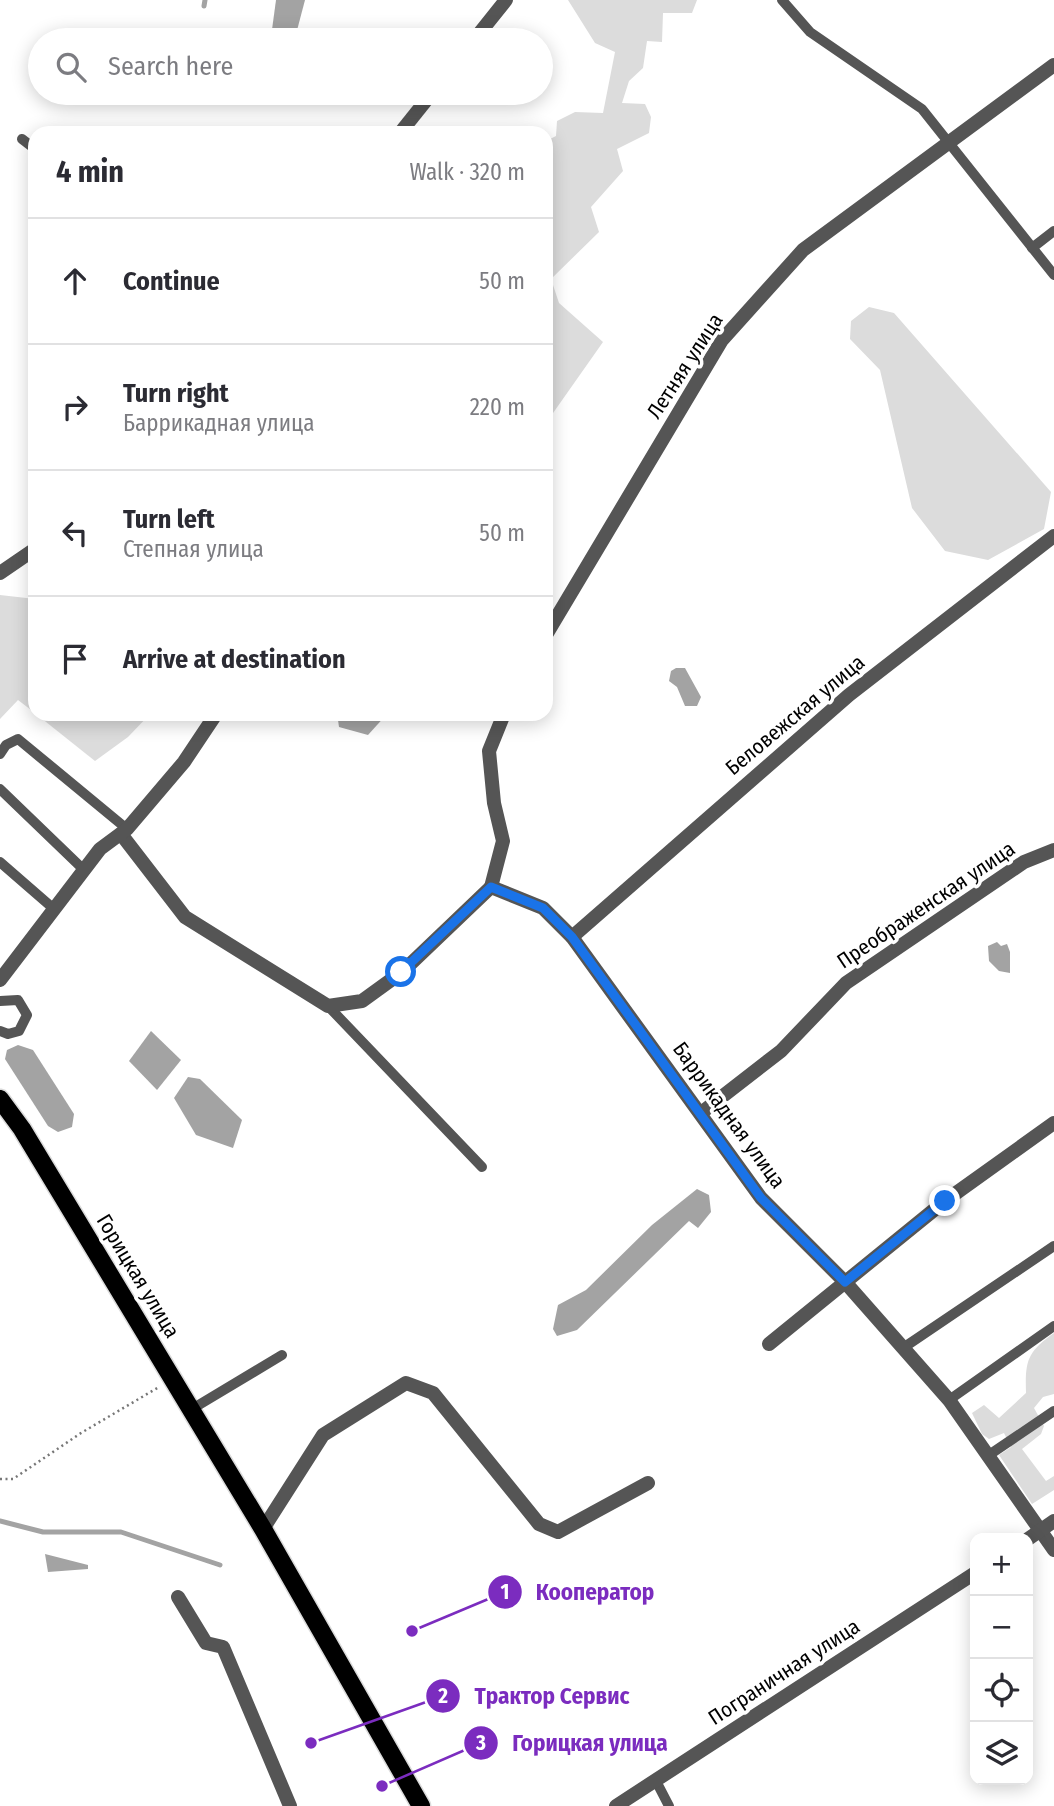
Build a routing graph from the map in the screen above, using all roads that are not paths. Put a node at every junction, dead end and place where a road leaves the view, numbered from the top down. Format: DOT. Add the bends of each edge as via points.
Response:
graph roads {
  1 [pos="506,0"];
  2 [pos="782,0"];
  3 [pos="484,28"];
  4 [pos="1054,65"];
  5 [pos="422,105"];
  6 [pos="406,126"];
  7 [pos="22,139"];
  8 [pos="947,142"];
  9 [pos="28,144"];
  10 [pos="1054,231"];
  11 [pos="1032,248"];
  12 [pos="1054,275"];
  13 [pos="1054,536"];
  14 [pos="28,554"];
  15 [pos="0,573"];
  16 [pos="553,623"];
  17 [pos="211,721"];
  18 [pos="501,721"];
  19 [pos="0,754"];
  20 [pos="0,789"];
  21 [pos="124,832"];
  22 [pos="1054,850"];
  23 [pos="0,862"];
  24 [pos="83,870"];
  25 [pos="491,887"];
  26 [pos="54,909"];
  27 [pos="572,937"];
  28 [pos="0,980"];
  29 [pos="0,1001"];
  30 [pos="328,1006"];
  31 [pos="0,1031"];
  32 [pos="0,1099"];
  33 [pos="701,1113"];
  34 [pos="1054,1123"];
  35 [pos="482,1167"];
  36 [pos="1054,1246"];
  37 [pos="845,1282"];
  38 [pos="1054,1326"];
  39 [pos="769,1344"];
  40 [pos="903,1348"];
  41 [pos="282,1355"];
  42 [pos="949,1400"];
  43 [pos="192,1409"];
  44 [pos="1054,1411"];
  45 [pos="989,1455"];
  46 [pos="648,1483"];
  47 [pos="1054,1521"];
  48 [pos="263,1529"];
  49 [pos="1034,1534"];
  50 [pos="1054,1550"];
  51 [pos="970,1576"];
  52 [pos="178,1597"];
  53 [pos="656,1781"];
  54 [pos="290,1806"];
  55 [pos="421,1806"];
  56 [pos="616,1806"];
  57 [pos="669,1806"];
  1 -- 3 [label="street"];
  2 -- 8 [label="lane" via="810,32 922,109"];
  4 -- 8 [label="street, Летняя улица"];
  5 -- 6 [label="street"];
  7 -- 9 [label="lane"];
  8 -- 11 [label="lane"];
  8 -- 16 [label="street, Летняя улица" via="803,250 722,340"];
  10 -- 11 [label="lane"];
  11 -- 12 [label="lane"];
  13 -- 27 [label="street, Беловежская улица" via="849,695"];
  14 -- 15 [label="street"];
  17 -- 21 [label="street" via="184,762"];
  18 -- 25 [label="street" via="489,751 503,841"];
  19 -- 21 [label="lane" via="18,739"];
  20 -- 24 [label="lane"];
  21 -- 24 [label="street" via="100,849"];
  21 -- 30 [label="street" via="185,917"];
  22 -- 33 [label="street, Преображенская улица" via="1024,862 846,983 781,1051"];
  23 -- 26 [label="lane"];
  24 -- 26 [label="street"];
  25 -- 27 [label="street, Баррикадная улица" via="543,908"];
  25 -- 30 [label="street" via="391,980 362,1001"];
  26 -- 28 [label="street"];
  27 -- 33 [label="street, Баррикадная улица"];
  29 -- 31 [label="lane" via="18,1000 27,1015 19,1031"];
  30 -- 35 [label="lane"];
  32 -- 43 [label="main road, Горицкая улица"];
  33 -- 37 [label="street, Баррикадная улица" via="761,1198"];
  34 -- 37 [label="street" via="945,1201"];
  36 -- 40 [label="lane"];
  37 -- 39 [label="street"];
  37 -- 40 [label="street, Баррикадная улица"];
  38 -- 42 [label="lane"];
  40 -- 42 [label="street, Баррикадная улица"];
  41 -- 43 [label="lane"];
  42 -- 45 [label="street, Баррикадная улица"];
  43 -- 48 [label="main road, Горицкая улица"];
  44 -- 45 [label="lane"];
  45 -- 49 [label="street, Баррикадная улица"];
  46 -- 48 [label="street" via="558,1532 539,1524 433,1393 406,1383 323,1435"];
  47 -- 49 [label="street"];
  48 -- 55 [label="main road, Горицкая улица"];
  49 -- 50 [label="street, Баррикадная улица"];
  51 -- 53 [label="street, Пограничная улица"];
  52 -- 54 [label="street" via="206,1643 223,1647"];
  53 -- 56 [label="street, Пограничная улица"];
  53 -- 57 [label="lane"];
}
